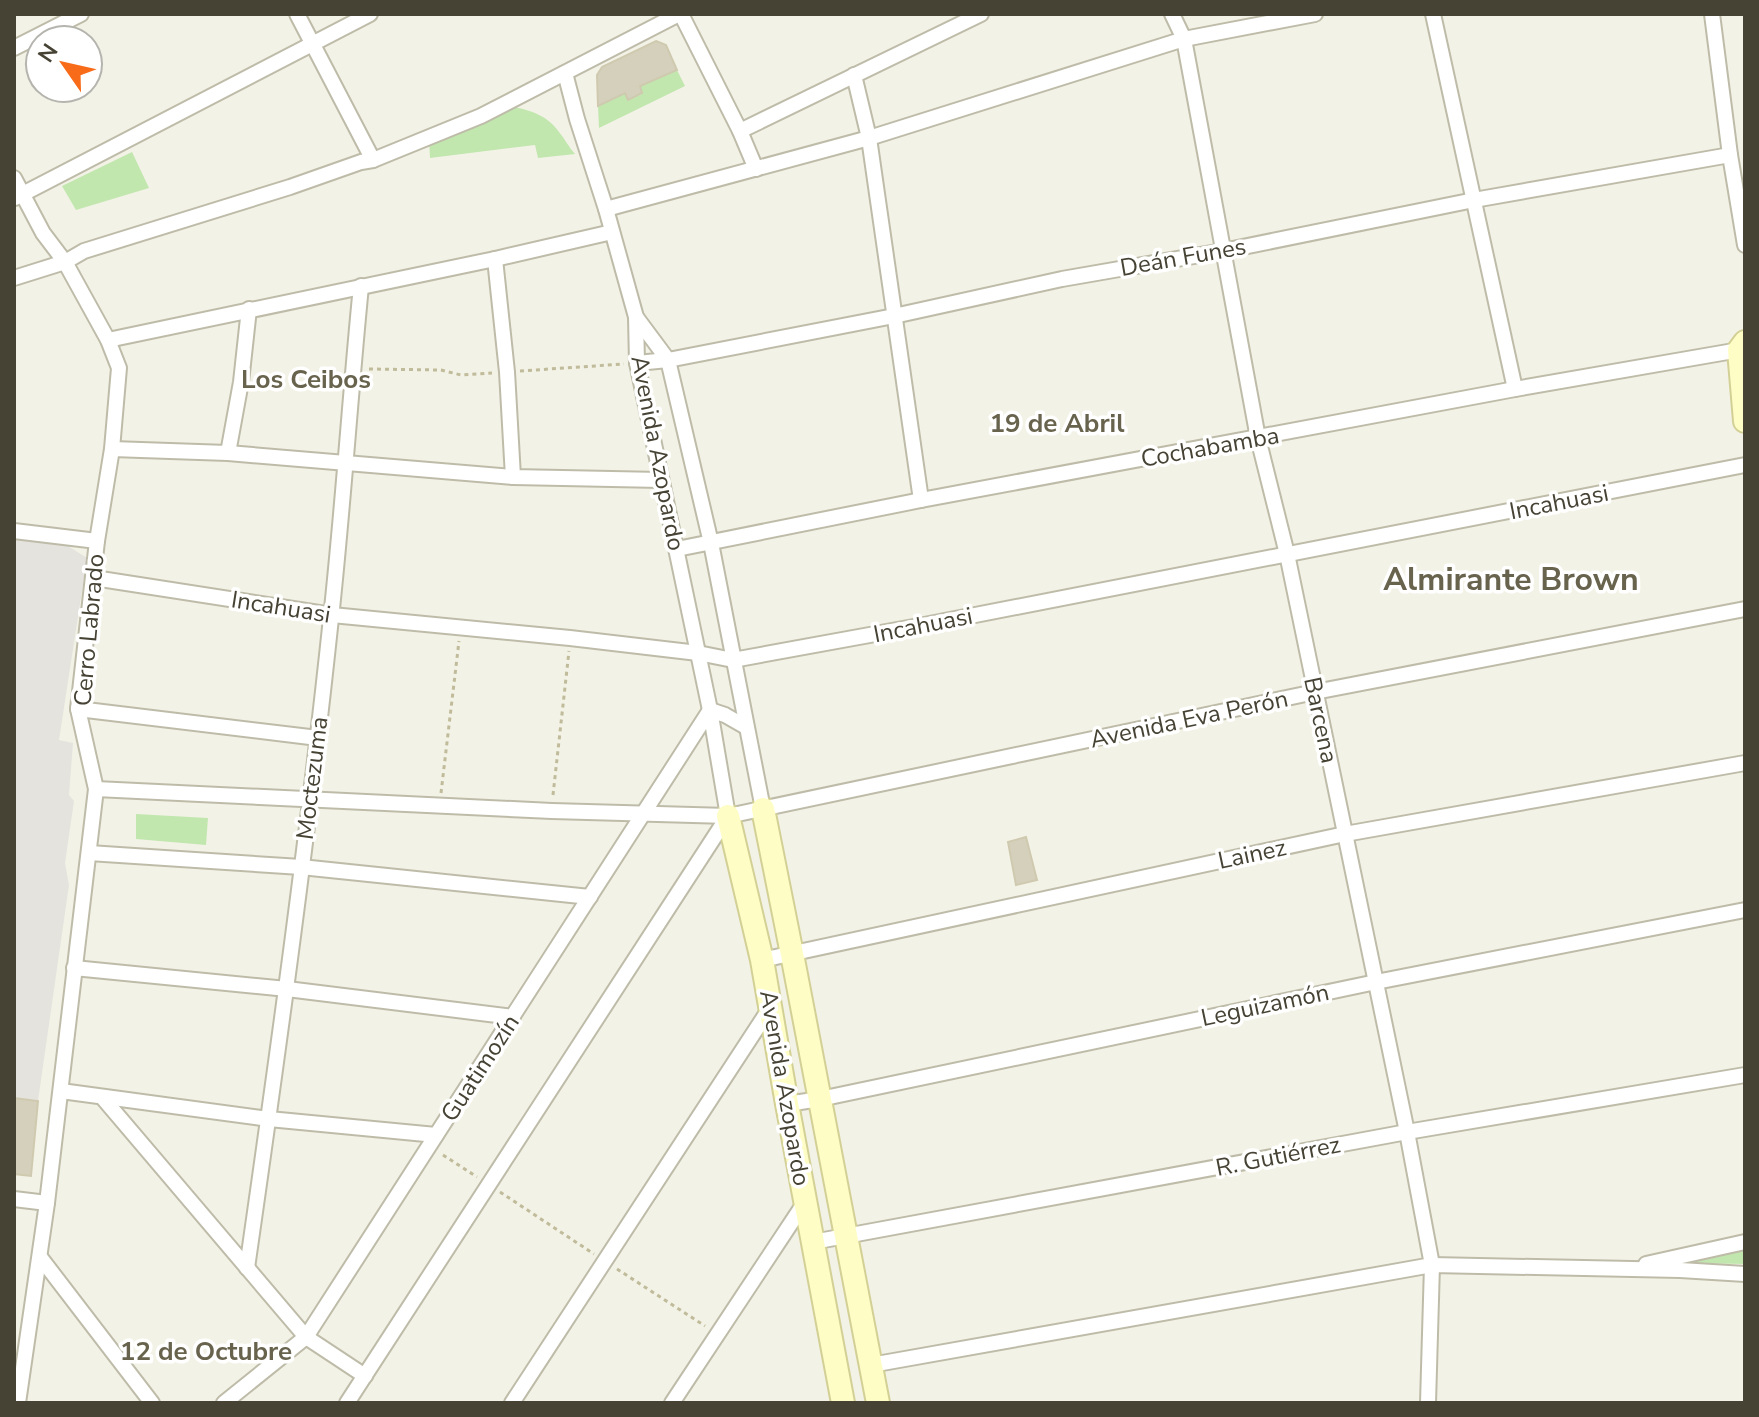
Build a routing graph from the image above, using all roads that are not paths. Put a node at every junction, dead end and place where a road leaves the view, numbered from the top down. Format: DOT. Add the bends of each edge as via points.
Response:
graph roads {
  1 [pos="81,14"];
  2 [pos="297,14"];
  3 [pos="370,14"];
  4 [pos="680,14"];
  5 [pos="981,14"];
  6 [pos="1172,14"];
  7 [pos="1315,14"];
  8 [pos="1433,14"];
  9 [pos="1712,14"];
  10 [pos="1184,39"];
  11 [pos="311,44"];
  12 [pos="14,48"];
  13 [pos="565,73"];
  14 [pos="854,75"];
  15 [pos="740,131"];
  16 [pos="869,138"];
  17 [pos="1730,155"];
  18 [pos="373,160"];
  19 [pos="756,169"];
  20 [pos="14,178"];
  21 [pos="18,196"];
  22 [pos="1474,200"];
  23 [pos="606,209"];
  24 [pos="612,232"];
  25 [pos="1745,245"];
  26 [pos="1223,251"];
  27 [pos="495,259"];
  28 [pos="65,262"];
  29 [pos="14,278"];
  30 [pos="361,286"];
  31 [pos="249,309"];
  32 [pos="894,316"];
  33 [pos="636,317"];
  34 [pos="108,340"];
  35 [pos="1743,347"];
  36 [pos="668,360"];
  37 [pos="637,363"];
  38 [pos="1515,389"];
  39 [pos="1745,421"];
  40 [pos="1258,438"];
  41 [pos="112,449"];
  42 [pos="228,453"];
  43 [pos="344,464"];
  44 [pos="1745,465"];
  45 [pos="513,477"];
  46 [pos="661,480"];
  47 [pos="921,500"];
  48 [pos="14,531"];
  49 [pos="97,541"];
  50 [pos="711,543"];
  51 [pos="677,549"];
  52 [pos="1287,554"];
  53 [pos="94,578"];
  54 [pos="1745,609"];
  55 [pos="332,615"];
  56 [pos="698,653"];
  57 [pos="733,660"];
  58 [pos="1315,692"];
  59 [pos="78,709"];
  60 [pos="710,710"];
  61 [pos="746,727"];
  62 [pos="318,738"];
  63 [pos="1745,763"];
  64 [pos="96,789"];
  65 [pos="311,800"];
  66 [pos="763,809"];
  67 [pos="643,814"];
  68 [pos="728,816"];
  69 [pos="1345,834"];
  70 [pos="89,853"];
  71 [pos="301,867"];
  72 [pos="590,897"];
  73 [pos="1745,910"];
  74 [pos="792,954"];
  75 [pos="762,960"];
  76 [pos="74,968"];
  77 [pos="1376,982"];
  78 [pos="287,989"];
  79 [pos="770,1008"];
  80 [pos="513,1017"];
  81 [pos="1745,1075"];
  82 [pos="61,1091"];
  83 [pos="102,1097"];
  84 [pos="820,1099"];
  85 [pos="787,1104"];
  86 [pos="269,1119"];
  87 [pos="1407,1132"];
  88 [pos="433,1141"];
  89 [pos="14,1199"];
  90 [pos="805,1202"];
  91 [pos="47,1203"];
  92 [pos="847,1236"];
  93 [pos="813,1242"];
  94 [pos="1745,1242"];
  95 [pos="40,1257"];
  96 [pos="1432,1265"];
  97 [pos="247,1268"];
  98 [pos="1627,1270"];
  99 [pos="1745,1274"];
  100 [pos="306,1337"];
  101 [pos="871,1365"];
  102 [pos="365,1376"];
  103 [pos="840,1401"];
  104 [pos="18,1403"];
  105 [pos="152,1403"];
  106 [pos="224,1403"];
  107 [pos="347,1403"];
  108 [pos="512,1403"];
  109 [pos="672,1403"];
  110 [pos="878,1403"];
  111 [pos="1428,1403"];
  1 -- 12 [label="street"];
  2 -- 11 [label="street"];
  3 -- 11 [label="street"];
  4 -- 13 [label="street"];
  4 -- 15 [label="street"];
  5 -- 14 [label="street"];
  6 -- 10 [label="street, Barcena"];
  7 -- 10 [label="street"];
  8 -- 22 [label="street"];
  9 -- 17 [label="street"];
  10 -- 16 [label="street"];
  10 -- 26 [label="street, Barcena"];
  11 -- 18 [label="street"];
  11 -- 21 [label="street"];
  13 -- 18 [label="street" via="481,116"];
  13 -- 23 [label="street"];
  14 -- 15 [label="street"];
  14 -- 16 [label="street"];
  15 -- 19 [label="street"];
  16 -- 19 [label="street"];
  16 -- 32 [label="street"];
  17 -- 22 [label="street, Deán Funes"];
  17 -- 25 [label="street"];
  18 -- 28 [label="street" via="84,251"];
  19 -- 23 [label="street"];
  20 -- 21 [label="street, Cerro Labrado"];
  21 -- 28 [label="street, Cerro Labrado"];
  22 -- 26 [label="street, Deán Funes"];
  22 -- 38 [label="street"];
  23 -- 24 [label="street"];
  24 -- 27 [label="street"];
  24 -- 33 [label="street"];
  26 -- 32 [label="street, Deán Funes"];
  26 -- 40 [label="street, Barcena"];
  27 -- 30 [label="street"];
  27 -- 45 [label="street"];
  28 -- 29 [label="street"];
  28 -- 34 [label="street, Cerro Labrado"];
  30 -- 31 [label="street"];
  30 -- 43 [label="street, Moctezuma"];
  31 -- 34 [label="street"];
  31 -- 42 [label="street"];
  32 -- 36 [label="street, Deán Funes"];
  32 -- 47 [label="street"];
  33 -- 36 [label="street, Avenida Azopardo"];
  33 -- 37 [label="street, Avenida Azopardo"];
  34 -- 41 [label="street, Cerro Labrado" via="119,368"];
  35 -- 38 [label="street, Cochabamba"];
  35 -- 39 [label="street"];
  36 -- 37 [label="street, Deán Funes"];
  36 -- 50 [label="street, Avenida Azopardo"];
  37 -- 46 [label="street, Avenida Azopardo"];
  38 -- 40 [label="street, Cochabamba"];
  40 -- 47 [label="street, Cochabamba"];
  40 -- 52 [label="street, Barcena"];
  41 -- 42 [label="street"];
  41 -- 49 [label="street, Cerro Labrado"];
  42 -- 43 [label="street"];
  43 -- 45 [label="street"];
  43 -- 55 [label="street, Moctezuma"];
  44 -- 52 [label="street, Incahuasi"];
  45 -- 46 [label="street"];
  46 -- 51 [label="street, Avenida Azopardo"];
  47 -- 50 [label="street, Cochabamba"];
  48 -- 49 [label="street"];
  49 -- 53 [label="street, Cerro Labrado"];
  50 -- 51 [label="street, Cochabamba"];
  50 -- 57 [label="street, Avenida Azopardo"];
  51 -- 56 [label="street, Avenida Azopardo"];
  52 -- 57 [label="street, Incahuasi"];
  52 -- 58 [label="street, Barcena"];
  53 -- 55 [label="street, Incahuasi"];
  53 -- 59 [label="street, Cerro Labrado"];
  54 -- 58 [label="street, Avenida Eva Perón"];
  55 -- 56 [label="street, Incahuasi"];
  55 -- 62 [label="street, Moctezuma"];
  56 -- 57 [label="street, Incahuasi"];
  56 -- 60 [label="street, Avenida Azopardo"];
  57 -- 61 [label="street, Avenida Azopardo"];
  58 -- 66 [label="street, Avenida Eva Perón"];
  58 -- 69 [label="street, Barcena"];
  59 -- 62 [label="street"];
  59 -- 64 [label="street, Cerro Labrado"];
  60 -- 61 [label="street"];
  60 -- 67 [label="street, Guatimozín"];
  60 -- 68 [label="street, Avenida Azopardo"];
  61 -- 66 [label="street, Avenida Azopardo"];
  62 -- 65 [label="street, Moctezuma"];
  63 -- 69 [label="street, Lainez"];
  64 -- 65 [label="street, Avenida Eva Perón"];
  64 -- 70 [label="street, Cerro Labrado"];
  65 -- 67 [label="street, Avenida Eva Perón"];
  65 -- 71 [label="street, Moctezuma"];
  66 -- 68 [label="street, Avenida Eva Perón"];
  66 -- 74 [label="street, Avenida Azopardo"];
  67 -- 68 [label="street, Avenida Eva Perón"];
  67 -- 72 [label="street, Guatimozín"];
  68 -- 75 [label="street, Avenida Azopardo"];
  68 -- 102 [label="street"];
  69 -- 74 [label="street, Lainez"];
  69 -- 77 [label="street, Barcena"];
  70 -- 71 [label="street"];
  70 -- 76 [label="street, Cerro Labrado"];
  71 -- 72 [label="street"];
  71 -- 78 [label="street, Moctezuma"];
  72 -- 80 [label="street, Guatimozín"];
  73 -- 77 [label="street, Leguizamón"];
  74 -- 75 [label="street, Lainez"];
  74 -- 84 [label="street, Avenida Azopardo"];
  75 -- 79 [label="street, Avenida Azopardo"];
  76 -- 78 [label="street"];
  76 -- 82 [label="street, Cerro Labrado"];
  77 -- 84 [label="street, Leguizamón"];
  77 -- 87 [label="street, Barcena"];
  78 -- 80 [label="street"];
  78 -- 86 [label="street, Moctezuma"];
  79 -- 85 [label="street, Avenida Azopardo"];
  79 -- 108 [label="street"];
  80 -- 88 [label="street, Guatimozín"];
  81 -- 87 [label="street, R. Gutiérrez"];
  82 -- 83 [label="street"];
  82 -- 91 [label="street, Cerro Labrado"];
  83 -- 86 [label="street"];
  83 -- 97 [label="street"];
  84 -- 85 [label="street, Leguizamón"];
  84 -- 92 [label="street, Avenida Azopardo"];
  85 -- 90 [label="street, Avenida Azopardo"];
  86 -- 88 [label="street"];
  86 -- 97 [label="street, Moctezuma"];
  87 -- 92 [label="street, R. Gutiérrez"];
  87 -- 96 [label="street, Barcena"];
  88 -- 100 [label="street, Guatimozín"];
  89 -- 91 [label="street"];
  90 -- 93 [label="street, Avenida Azopardo"];
  90 -- 109 [label="street"];
  91 -- 95 [label="street, Cerro Labrado"];
  92 -- 93 [label="street, R. Gutiérrez"];
  92 -- 101 [label="street, Avenida Azopardo"];
  93 -- 103 [label="street, Avenida Azopardo"];
  94 -- 98 [label="street"];
  95 -- 104 [label="street, Cerro Labrado"];
  95 -- 105 [label="street"];
  96 -- 98 [label="street"];
  96 -- 101 [label="street"];
  96 -- 111 [label="street, Barcena"];
  97 -- 100 [label="street"];
  98 -- 99 [label="street"];
  100 -- 102 [label="street"];
  100 -- 106 [label="street, Guatimozín"];
  101 -- 110 [label="street, Avenida Azopardo"];
  102 -- 107 [label="street"];
}
